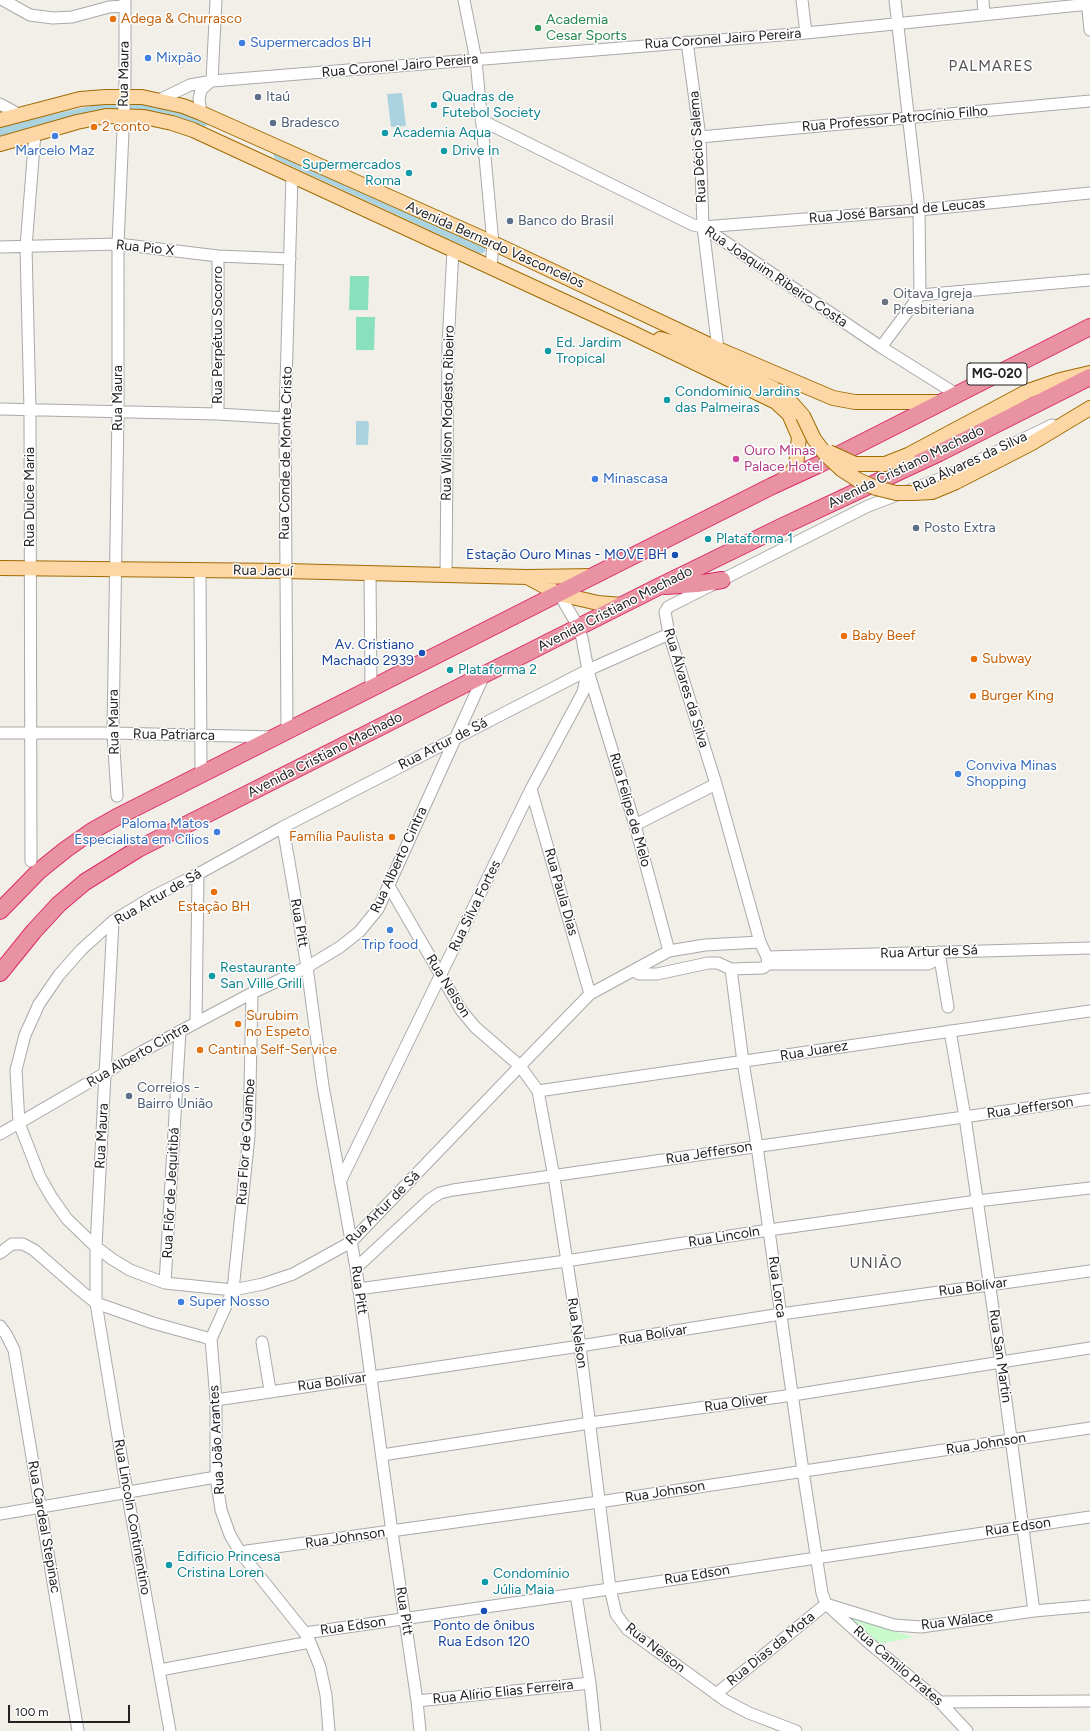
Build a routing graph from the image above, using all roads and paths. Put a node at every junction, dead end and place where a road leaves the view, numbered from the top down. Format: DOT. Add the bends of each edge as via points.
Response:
graph roads {
  1 [pos="3,0"];
  2 [pos="216,0"];
  3 [pos="464,0"];
  4 [pos="802,0"];
  5 [pos="895,0"];
  6 [pos="982,0"];
  7 [pos="125,3"];
  8 [pos="1088,3"];
  9 [pos="984,15"];
  10 [pos="897,24"];
  11 [pos="1090,30"];
  12 [pos="806,33"];
  13 [pos="687,42"];
  14 [pos="476,60"];
  15 [pos="212,80"];
  16 [pos="124,96"];
  17 [pos="159,100"];
  18 [pos="1090,101"];
  19 [pos="0,104"];
  20 [pos="201,112"];
  21 [pos="20,115"];
  22 [pos="124,116"];
  23 [pos="908,117"];
  24 [pos="1,119"];
  25 [pos="481,120"];
  26 [pos="34,133"];
  27 [pos="700,137"];
  28 [pos="0,144"];
  29 [pos="292,175"];
  30 [pos="1090,193"];
  31 [pos="919,210"];
  32 [pos="703,227"];
  33 [pos="493,243"];
  34 [pos="118,244"];
  35 [pos="26,247"];
  36 [pos="0,248"];
  37 [pos="453,250"];
  38 [pos="218,256"];
  39 [pos="290,259"];
  40 [pos="491,268"];
  41 [pos="1090,280"];
  42 [pos="587,286"];
  43 [pos="920,295"];
  44 [pos="577,308"];
  45 [pos="1090,327"];
  46 [pos="631,332"];
  47 [pos="881,347"];
  48 [pos="718,355"];
  49 [pos="1090,373"];
  50 [pos="1090,377"];
  51 [pos="956,394"];
  52 [pos="941,402"];
  53 [pos="0,409"];
  54 [pos="1088,409"];
  55 [pos="30,410"];
  56 [pos="118,412"];
  57 [pos="218,414"];
  58 [pos="803,416"];
  59 [pos="285,418"];
  60 [pos="772,486"];
  61 [pos="0,568"];
  62 [pos="31,568"];
  63 [pos="115,570"];
  64 [pos="200,571"];
  65 [pos="285,571"];
  66 [pos="370,574"];
  67 [pos="446,576"];
  68 [pos="594,576"];
  69 [pos="527,577"];
  70 [pos="722,580"];
  71 [pos="658,586"];
  72 [pos="559,594"];
  73 [pos="622,605"];
  74 [pos="578,626"];
  75 [pos="669,634"];
  76 [pos="588,670"];
  77 [pos="485,673"];
  78 [pos="371,688"];
  79 [pos="0,733"];
  80 [pos="113,733"];
  81 [pos="29,734"];
  82 [pos="281,734"];
  83 [pos="202,735"];
  84 [pos="455,738"];
  85 [pos="201,774"];
  86 [pos="716,784"];
  87 [pos="531,789"];
  88 [pos="117,796"];
  89 [pos="635,825"];
  90 [pos="283,827"];
  91 [pos="31,861"];
  92 [pos="198,874"];
  93 [pos="389,886"];
  94 [pos="0,911"];
  95 [pos="114,921"];
  96 [pos="760,942"];
  97 [pos="1090,948"];
  98 [pos="669,951"];
  99 [pos="939,953"];
  100 [pos="768,960"];
  101 [pos="307,966"];
  102 [pos="731,969"];
  103 [pos="634,971"];
  104 [pos="0,973"];
  105 [pos="440,976"];
  106 [pos="252,993"];
  107 [pos="590,994"];
  108 [pos="948,1007"];
  109 [pos="1090,1011"];
  110 [pos="196,1022"];
  111 [pos="180,1031"];
  112 [pos="950,1031"];
  113 [pos="743,1062"];
  114 [pos="520,1066"];
  115 [pos="105,1073"];
  116 [pos="538,1091"];
  117 [pos="1090,1099"];
  118 [pos="965,1117"];
  119 [pos="19,1123"];
  120 [pos="0,1134"];
  121 [pos="757,1146"];
  122 [pos="554,1177"];
  123 [pos="340,1182"];
  124 [pos="1090,1188"];
  125 [pos="977,1201"];
  126 [pos="769,1230"];
  127 [pos="352,1242"];
  128 [pos="96,1247"];
  129 [pos="0,1253"];
  130 [pos="566,1261"];
  131 [pos="356,1268"];
  132 [pos="1090,1271"];
  133 [pos="166,1283"];
  134 [pos="990,1285"];
  135 [pos="358,1289"];
  136 [pos="233,1290"];
  137 [pos="96,1303"];
  138 [pos="781,1314"];
  139 [pos="0,1326"];
  140 [pos="211,1339"];
  141 [pos="262,1342"];
  142 [pos="580,1346"];
  143 [pos="1090,1348"];
  144 [pos="1001,1363"];
  145 [pos="371,1376"];
  146 [pos="270,1390"];
  147 [pos="793,1395"];
  148 [pos="216,1400"];
  149 [pos="590,1423"];
  150 [pos="1090,1428"];
  151 [pos="1012,1440"];
  152 [pos="382,1455"];
  153 [pos="804,1471"];
  154 [pos="216,1477"];
  155 [pos="127,1491"];
  156 [pos="599,1502"];
  157 [pos="40,1506"];
  158 [pos="0,1514"];
  159 [pos="1090,1517"];
  160 [pos="1022,1527"];
  161 [pos="392,1532"];
  162 [pos="240,1552"];
  163 [pos="816,1557"];
  164 [pos="610,1588"];
  165 [pos="576,1594"];
  166 [pos="826,1604"];
  167 [pos="1090,1606"];
  168 [pos="1034,1611"];
  169 [pos="405,1619"];
  170 [pos="307,1637"];
  171 [pos="160,1670"];
  172 [pos="590,1683"];
  173 [pos="716,1694"];
  174 [pos="417,1700"];
  175 [pos="1090,1701"];
  176 [pos="940,1702"];
  177 [pos="78,1731"];
  178 [pos="170,1731"];
  179 [pos="329,1731"];
  180 [pos="420,1731"];
  181 [pos="595,1731"];
  182 [pos="796,1731"];
  183 [pos="968,1731"];
  1 -- 7 [label="street" via="30,15 53,18 72,17"];
  2 -- 15 [label="street"];
  3 -- 14 [label="street"];
  4 -- 12 [label="street"];
  5 -- 10 [label="street"];
  6 -- 9 [label="street"];
  7 -- 16 [label="street, Rua Maura"];
  8 -- 9 [label="street, Rua Coronel Jairo Pereira"];
  8 -- 11 [label="street"];
  9 -- 10 [label="street, Rua Coronel Jairo Pereira"];
  10 -- 12 [label="street, Rua Coronel Jairo Pereira"];
  10 -- 23 [label="street"];
  12 -- 13 [label="street, Rua Coronel Jairo Pereira"];
  13 -- 14 [label="street, Rua Coronel Jairo Pereira"];
  13 -- 27 [label="street, Rua Décio Salema"];
  14 -- 15 [label="street, Rua Coronel Jairo Pereira"];
  14 -- 25 [label="street"];
  15 -- 17 [label="street, Rua Coronel Jairo Pereira" via="190,85"];
  15 -- 20 [label="street" via="201,90"];
  16 -- 17 [label="main road, Avenida Bernardo Vasconcelos"];
  16 -- 21 [label="main road, Avenida Bernardo Vasconcelos" via="80,99"];
  16 -- 22 [label="street, Rua Maura"];
  17 -- 20 [label="main road, Avenida Bernardo Vasconcelos"];
  18 -- 23 [label="street, Rua Professor Patrocínio Filho"];
  19 -- 21 [label="street"];
  20 -- 33 [label="main road, Avenida Bernardo Vasconcelos"];
  21 -- 24 [label="main road, Avenida Bernardo Vasconcelos"];
  22 -- 26 [label="main road, Avenida Bernardo Vasconcelos" via="106,116"];
  22 -- 29 [label="main road, Avenida Bernardo Vasconcelos" via="144,117 182,126"];
  22 -- 34 [label="street, Rua Maura"];
  23 -- 27 [label="street, Rua Professor Patrocínio Filho"];
  23 -- 31 [label="street"];
  25 -- 32 [label="street, Rua Joaquim Ribeiro Costa" via="693,225"];
  25 -- 33 [label="street"];
  26 -- 28 [label="main road, Avenida Bernardo Vasconcelos"];
  26 -- 35 [label="street, Rua Dulce Maria"];
  27 -- 32 [label="street, Rua Décio Salema"];
  29 -- 37 [label="main road, Avenida Bernardo Vasconcelos"];
  29 -- 39 [label="street, Rua Conde de Monte Cristo"];
  30 -- 31 [label="street, Rua José Barsand de Leucas"];
  31 -- 32 [label="street, Rua José Barsand de Leucas"];
  31 -- 43 [label="street"];
  32 -- 47 [label="street, Rua Joaquim Ribeiro Costa"];
  32 -- 48 [label="street, Rua Décio Salema"];
  33 -- 40 [label="street"];
  33 -- 42 [label="main road, Avenida Bernardo Vasconcelos"];
  34 -- 35 [label="street, Rua Pio X"];
  34 -- 38 [label="street, Rua Pio X"];
  34 -- 56 [label="street, Rua Maura"];
  35 -- 36 [label="street, Rua Pio X"];
  35 -- 55 [label="street, Rua Dulce Maria"];
  37 -- 40 [label="main road, Avenida Bernardo Vasconcelos"];
  37 -- 67 [label="street, Rua Wilson Modesto Ribeiro" via="448,345"];
  38 -- 39 [label="street, Rua Pio X"];
  38 -- 57 [label="street, Rua Perpétuo Socorro"];
  39 -- 59 [label="street, Rua Conde de Monte Cristo"];
  40 -- 44 [label="main road, Avenida Bernardo Vasconcelos"];
  41 -- 43 [label="street"];
  42 -- 44 [label="main road" via="585,298"];
  42 -- 48 [label="main road, Avenida Bernardo Vasconcelos"];
  43 -- 47 [label="street"];
  44 -- 46 [label="main road, Avenida Bernardo Vasconcelos"];
  45 -- 51 [label="highway, MG-020"];
  46 -- 48 [label="main road"];
  46 -- 60 [label="main road, Avenida Bernardo Vasconcelos" via="776,402 789,414 799,437 796,466 791,473"];
  47 -- 51 [label="street, Rua Joaquim Ribeiro Costa"];
  48 -- 52 [label="main road, Avenida Bernardo Vasconcelos" via="833,398 855,402"];
  48 -- 58 [label="main road" via="773,388 788,399"];
  49 -- 58 [label="main road, Avenida Cristiano Machado, bridge" via="1028,391 908,455 885,464 855,464 829,452"];
  50 -- 71 [label="highway, Avenida Cristiano Machado" via="939,453"];
  51 -- 52 [label="highway, MG-020"];
  52 -- 60 [label="highway, MG-020"];
  53 -- 55 [label="street"];
  54 -- 58 [label="main road, bridge" via="1032,443 956,482 932,492 913,493 876,488 841,469 814,439"];
  54 -- 70 [label="street, Rua Álvares da Silva" via="942,478 868,506"];
  55 -- 56 [label="street"];
  55 -- 62 [label="street, Rua Dulce Maria"];
  56 -- 57 [label="street"];
  56 -- 63 [label="street, Rua Maura"];
  57 -- 59 [label="street"];
  59 -- 65 [label="street, Rua Conde de Monte Cristo"];
  60 -- 68 [label="highway, MG-020"];
  61 -- 62 [label="main road, Rua Jacuí / MG-020"];
  62 -- 63 [label="main road, Rua Jacuí / MG-020"];
  62 -- 81 [label="street, Rua Dulce Maria"];
  63 -- 64 [label="main road, Rua Jacuí / MG-020"];
  63 -- 80 [label="street, Rua Maura"];
  64 -- 65 [label="main road, Rua Jacuí / MG-020"];
  64 -- 83 [label="street"];
  65 -- 66 [label="main road, Rua Jacuí / MG-020"];
  65 -- 82 [label="street, Rua Conde de Monte Cristo"];
  66 -- 67 [label="main road, Rua Jacuí / MG-020"];
  66 -- 78 [label="street"];
  67 -- 69 [label="main road, Rua Jacuí / MG-020"];
  68 -- 69 [label="main road, Rua Jacuí / MG-020"];
  68 -- 72 [label="highway"];
  69 -- 72 [label="main road, Rua Jacuí / MG-020"];
  70 -- 71 [label="highway"];
  70 -- 75 [label="street, Rua Álvares da Silva" via="668,607 665,612"];
  71 -- 73 [label="highway, Avenida Cristiano Machado"];
  72 -- 73 [label="main road, Rua Jacuí / MG-020" via="598,603"];
  72 -- 74 [label="street"];
  72 -- 78 [label="highway"];
  73 -- 74 [label="highway, Avenida Cristiano Machado"];
  74 -- 76 [label="street, Rua Silva Fortes"];
  74 -- 77 [label="highway, Avenida Cristiano Machado"];
  75 -- 76 [label="street, Rua Artur de Sá"];
  75 -- 86 [label="street, Rua Álvares da Silva"];
  76 -- 84 [label="street, Rua Artur de Sá"];
  76 -- 87 [label="street, Rua Silva Fortes" via="583,692"];
  76 -- 89 [label="street, Rua Felipe de Melo"];
  77 -- 84 [label="street, Rua Alberto Cintra"];
  77 -- 104 [label="highway, Avenida Cristiano Machado" via="118,860 59,904"];
  78 -- 82 [label="highway"];
  79 -- 81 [label="street, Rua Patriarca"];
  80 -- 81 [label="street, Rua Patriarca"];
  80 -- 83 [label="street, Rua Patriarca"];
  80 -- 88 [label="street, Rua Maura"];
  81 -- 91 [label="street, Rua Dulce Maria"];
  82 -- 83 [label="street, Rua Patriarca"];
  82 -- 85 [label="highway"];
  83 -- 85 [label="street"];
  84 -- 90 [label="street, Rua Artur de Sá"];
  84 -- 93 [label="street, Rua Alberto Cintra"];
  85 -- 94 [label="highway" via="87,835 39,871"];
  86 -- 89 [label="street"];
  86 -- 96 [label="street, Rua Álvares da Silva"];
  87 -- 105 [label="street, Rua Silva Fortes"];
  87 -- 107 [label="street, Rua Paula Dias"];
  89 -- 98 [label="street, Rua Felipe de Melo"];
  90 -- 92 [label="street, Rua Artur de Sá"];
  90 -- 101 [label="street, Rua Pitt"];
  92 -- 95 [label="street, Rua Artur de Sá" via="154,896"];
  92 -- 110 [label="street"];
  93 -- 101 [label="street, Rua Alberto Cintra" via="378,909 359,932"];
  93 -- 105 [label="street, Rua Nelson"];
  95 -- 115 [label="street, Rua Maura"];
  95 -- 119 [label="street, Rua Artur de Sá" via="81,950 59,975 39,1004 25,1035 16,1070"];
  96 -- 98 [label="street, Rua Artur de Sá" via="705,945"];
  96 -- 100 [label="street, Rua Álvares da Silva"];
  97 -- 99 [label="street, Rua Artur de Sá"];
  98 -- 103 [label="street, Rua Artur de Sá"];
  99 -- 100 [label="street, Rua Artur de Sá"];
  99 -- 108 [label="street"];
  100 -- 102 [label="street, Rua Artur de Sá" via="763,968"];
  101 -- 106 [label="street, Rua Alberto Cintra"];
  101 -- 123 [label="street, Rua Pitt" via="323,1086"];
  102 -- 103 [label="street, Rua Artur de Sá" via="718,963 708,963 657,974 639,974"];
  102 -- 113 [label="street, Rua Lorca"];
  103 -- 107 [label="street, Rua Artur de Sá"];
  105 -- 114 [label="street, Rua Nelson" via="474,1027"];
  105 -- 123 [label="street, Rua Silva Fortes"];
  106 -- 110 [label="street, Rua Alberto Cintra"];
  106 -- 136 [label="street, Rua Flor de Guambe" via="249,1136"];
  107 -- 114 [label="street, Rua Artur de Sá"];
  109 -- 112 [label="street, Rua Juarez"];
  110 -- 111 [label="street, Rua Alberto Cintra"];
  111 -- 115 [label="street, Rua Alberto Cintra"];
  111 -- 133 [label="street, Rua Flôr de Jequitibá"];
  112 -- 113 [label="street, Rua Juarez"];
  112 -- 118 [label="street, Rua San Martin"];
  113 -- 116 [label="street, Rua Juarez"];
  113 -- 121 [label="street, Rua Lorca"];
  114 -- 116 [label="street, Rua Nelson"];
  114 -- 127 [label="street, Rua Artur de Sá"];
  115 -- 119 [label="street, Rua Alberto Cintra"];
  115 -- 128 [label="street, Rua Maura"];
  116 -- 122 [label="street, Rua Nelson"];
  117 -- 118 [label="street, Rua Jefferson"];
  118 -- 121 [label="street, Rua Jefferson"];
  118 -- 125 [label="street, Rua San Martin"];
  119 -- 120 [label="street, Rua Alberto Cintra"];
  119 -- 128 [label="street, Rua Artur de Sá" via="40,1177 52,1198 67,1219"];
  121 -- 122 [label="street, Rua Jefferson"];
  121 -- 126 [label="street, Rua Lorca"];
  122 -- 130 [label="street, Rua Nelson"];
  122 -- 131 [label="street, Rua Jefferson" via="440,1193 429,1200"];
  123 -- 127 [label="street, Rua Pitt"];
  124 -- 125 [label="street, Rua Lincoln"];
  125 -- 126 [label="street, Rua Lincoln"];
  125 -- 134 [label="street, Rua San Martin"];
  126 -- 130 [label="street, Rua Lincoln"];
  126 -- 138 [label="street, Rua Lorca"];
  127 -- 131 [label="street, Rua Pitt"];
  127 -- 136 [label="street, Rua Artur de Sá" via="294,1274"];
  128 -- 133 [label="street, Rua Artur de Sá" via="130,1270"];
  128 -- 137 [label="street, Rua Maura"];
  129 -- 137 [label="street" via="12,1244 29,1246"];
  130 -- 135 [label="street, Rua Lincoln"];
  130 -- 142 [label="street, Rua Nelson"];
  131 -- 135 [label="street, Rua Pitt"];
  132 -- 134 [label="street, Rua Bolívar"];
  133 -- 136 [label="street, Rua Artur de Sá"];
  134 -- 138 [label="street, Rua Bolívar"];
  134 -- 144 [label="street, Rua San Martin"];
  135 -- 145 [label="street, Rua Pitt"];
  136 -- 140 [label="street, Rua João Arantes"];
  137 -- 140 [label="street" via="153,1323"];
  137 -- 155 [label="street, Rua Lincoln Continentino"];
  138 -- 142 [label="street, Rua Bolívar"];
  138 -- 147 [label="street, Rua Lorca"];
  139 -- 157 [label="street, Rua Cardeal Stepinac" via="14,1350"];
  140 -- 148 [label="street, Rua João Arantes"];
  141 -- 146 [label="street"];
  142 -- 145 [label="street, Rua Bolívar"];
  142 -- 149 [label="street, Rua Nelson"];
  143 -- 144 [label="street, Rua Oliver"];
  144 -- 147 [label="street, Rua Oliver"];
  144 -- 151 [label="street, Rua San Martin"];
  145 -- 146 [label="street, Rua Bolívar"];
  145 -- 152 [label="street, Rua Pitt"];
  146 -- 148 [label="street, Rua Bolívar"];
  147 -- 149 [label="street, Rua Oliver"];
  147 -- 153 [label="street, Rua Lorca"];
  148 -- 154 [label="street, Rua João Arantes"];
  149 -- 152 [label="street, Rua Oliver"];
  149 -- 156 [label="street, Rua Nelson"];
  150 -- 151 [label="street, Rua Johnson"];
  151 -- 153 [label="street, Rua Johnson"];
  151 -- 160 [label="street, Rua San Martin"];
  152 -- 161 [label="street, Rua Pitt"];
  153 -- 156 [label="street, Rua Johnson"];
  153 -- 163 [label="street, Rua Lorca"];
  154 -- 155 [label="street"];
  154 -- 162 [label="street, Rua João Arantes" via="221,1510 230,1535"];
  155 -- 157 [label="street"];
  155 -- 171 [label="street, Rua Lincoln Continentino"];
  156 -- 161 [label="street, Rua Johnson"];
  156 -- 164 [label="street, Rua Nelson"];
  157 -- 158 [label="street"];
  157 -- 177 [label="street, Rua Cardeal Stepinac"];
  159 -- 160 [label="street, Rua Edson"];
  160 -- 163 [label="street, Rua Edson"];
  160 -- 168 [label="street, Rua San Martin"];
  161 -- 162 [label="street, Rua Johnson"];
  161 -- 169 [label="street, Rua Pitt"];
  162 -- 170 [label="street, Rua João Arantes"];
  163 -- 164 [label="street, Rua Edson"];
  163 -- 166 [label="street, Rua Lorca"];
  164 -- 165 [label="street, Rua Edson"];
  164 -- 173 [label="street, Rua Nelson" via="616,1614 627,1628"];
  165 -- 169 [label="street, Rua Edson"];
  165 -- 172 [label="street"];
  166 -- 168 [label="street, Rua Walace" via="908,1627"];
  166 -- 173 [label="street, Rua Dias da Mota"];
  166 -- 176 [label="street, Rua Camilo Prates"];
  167 -- 168 [label="street, Rua Walace"];
  169 -- 170 [label="street, Rua Edson"];
  169 -- 174 [label="street, Rua Pitt"];
  170 -- 171 [label="street, Rua Edson"];
  170 -- 179 [label="street, Rua João Arantes" via="322,1674"];
  171 -- 178 [label="street, Rua Lincoln Continentino"];
  172 -- 174 [label="street, Rua Alírio Elias Ferreira"];
  172 -- 181 [label="street"];
  173 -- 182 [label="street, Rua Nelson" via="737,1707"];
  174 -- 180 [label="street, Rua Pitt"];
  175 -- 176 [label="street"];
  176 -- 183 [label="street, Rua Camilo Prates"];
}
